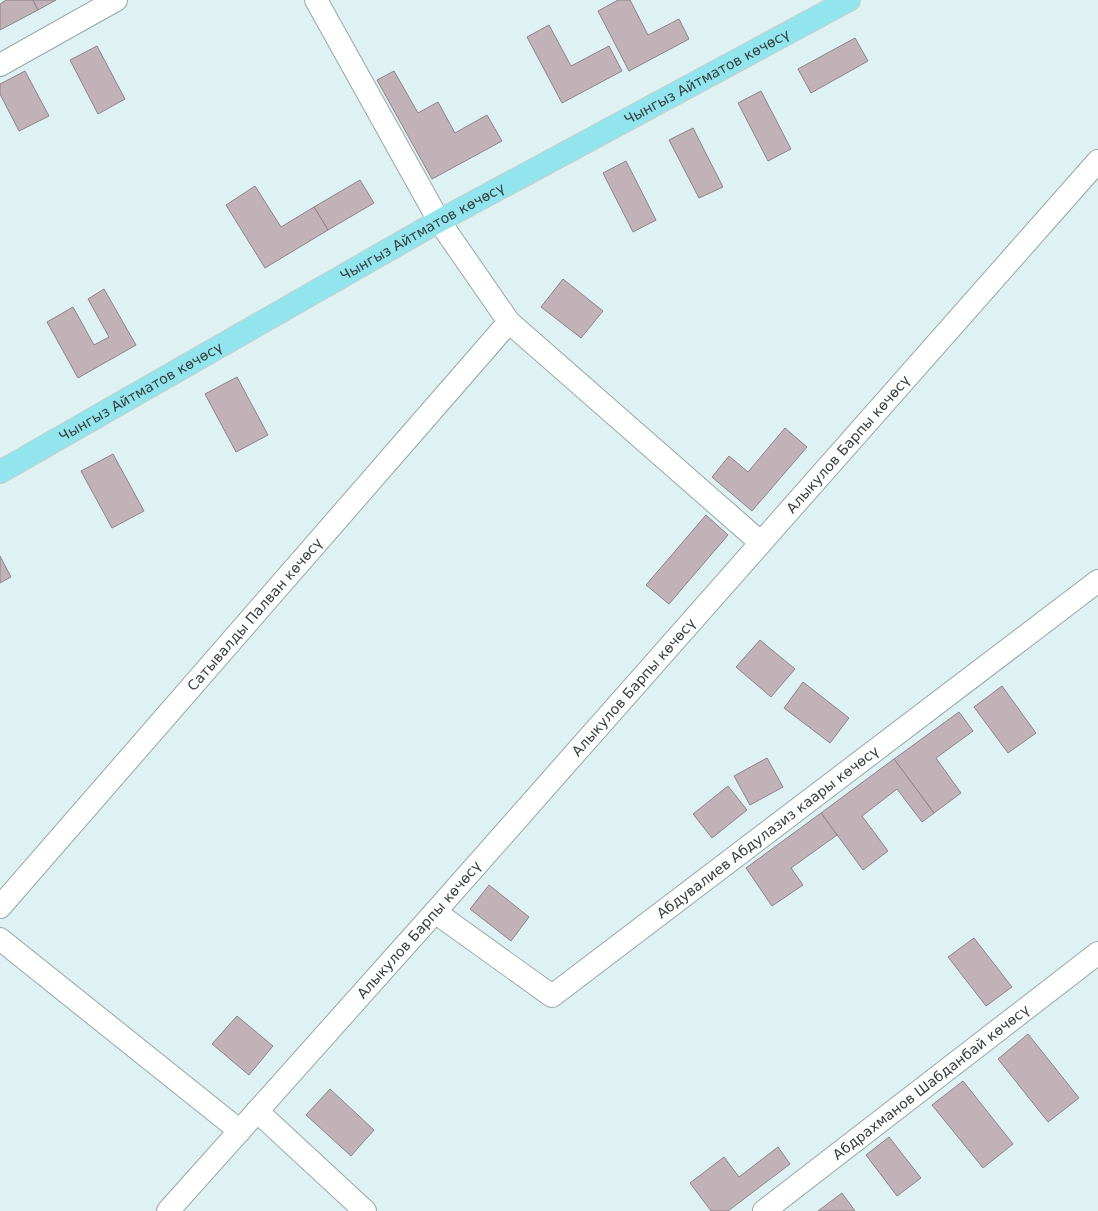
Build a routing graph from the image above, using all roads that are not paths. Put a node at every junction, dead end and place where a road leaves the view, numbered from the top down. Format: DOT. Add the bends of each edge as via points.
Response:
graph roads {
  1 [pos="116,0"];
  2 [pos="316,0"];
  3 [pos="849,0"];
  4 [pos="0,65"];
  5 [pos="1098,161"];
  6 [pos="439,221"];
  7 [pos="509,322"];
  8 [pos="0,472"];
  9 [pos="760,542"];
  10 [pos="1098,581"];
  11 [pos="0,907"];
  12 [pos="435,912"];
  13 [pos="0,939"];
  14 [pos="1098,953"];
  15 [pos="257,1111"];
  16 [pos="240,1131"];
  17 [pos="168,1211"];
  18 [pos="365,1211"];
  19 [pos="764,1211"];
  1 -- 4 [label="street"];
  2 -- 6 [label="street"];
  3 -- 6 [label="main road, Чынгыз Айтматов көчөсү"];
  5 -- 9 [label="street, Алыкулов Барпы көчөсү"];
  6 -- 7 [label="street"];
  6 -- 8 [label="main road, Чынгыз Айтматов көчөсү"];
  7 -- 9 [label="street"];
  7 -- 11 [label="street, Сатывалды Палван көчөсү"];
  9 -- 12 [label="street, Алыкулов Барпы көчөсү"];
  10 -- 12 [label="street, Абдувалиев Абдулазиз каары көчөсү" via="552,996"];
  12 -- 15 [label="street, Алыкулов Барпы көчөсү"];
  13 -- 16 [label="street"];
  14 -- 19 [label="street, Абдрахманов Шабданбай көчөсү"];
  15 -- 16 [label="street, Алыкулов Барпы көчөсү"];
  15 -- 18 [label="street"];
  16 -- 17 [label="street, Алыкулов Барпы көчөсү"];
}
